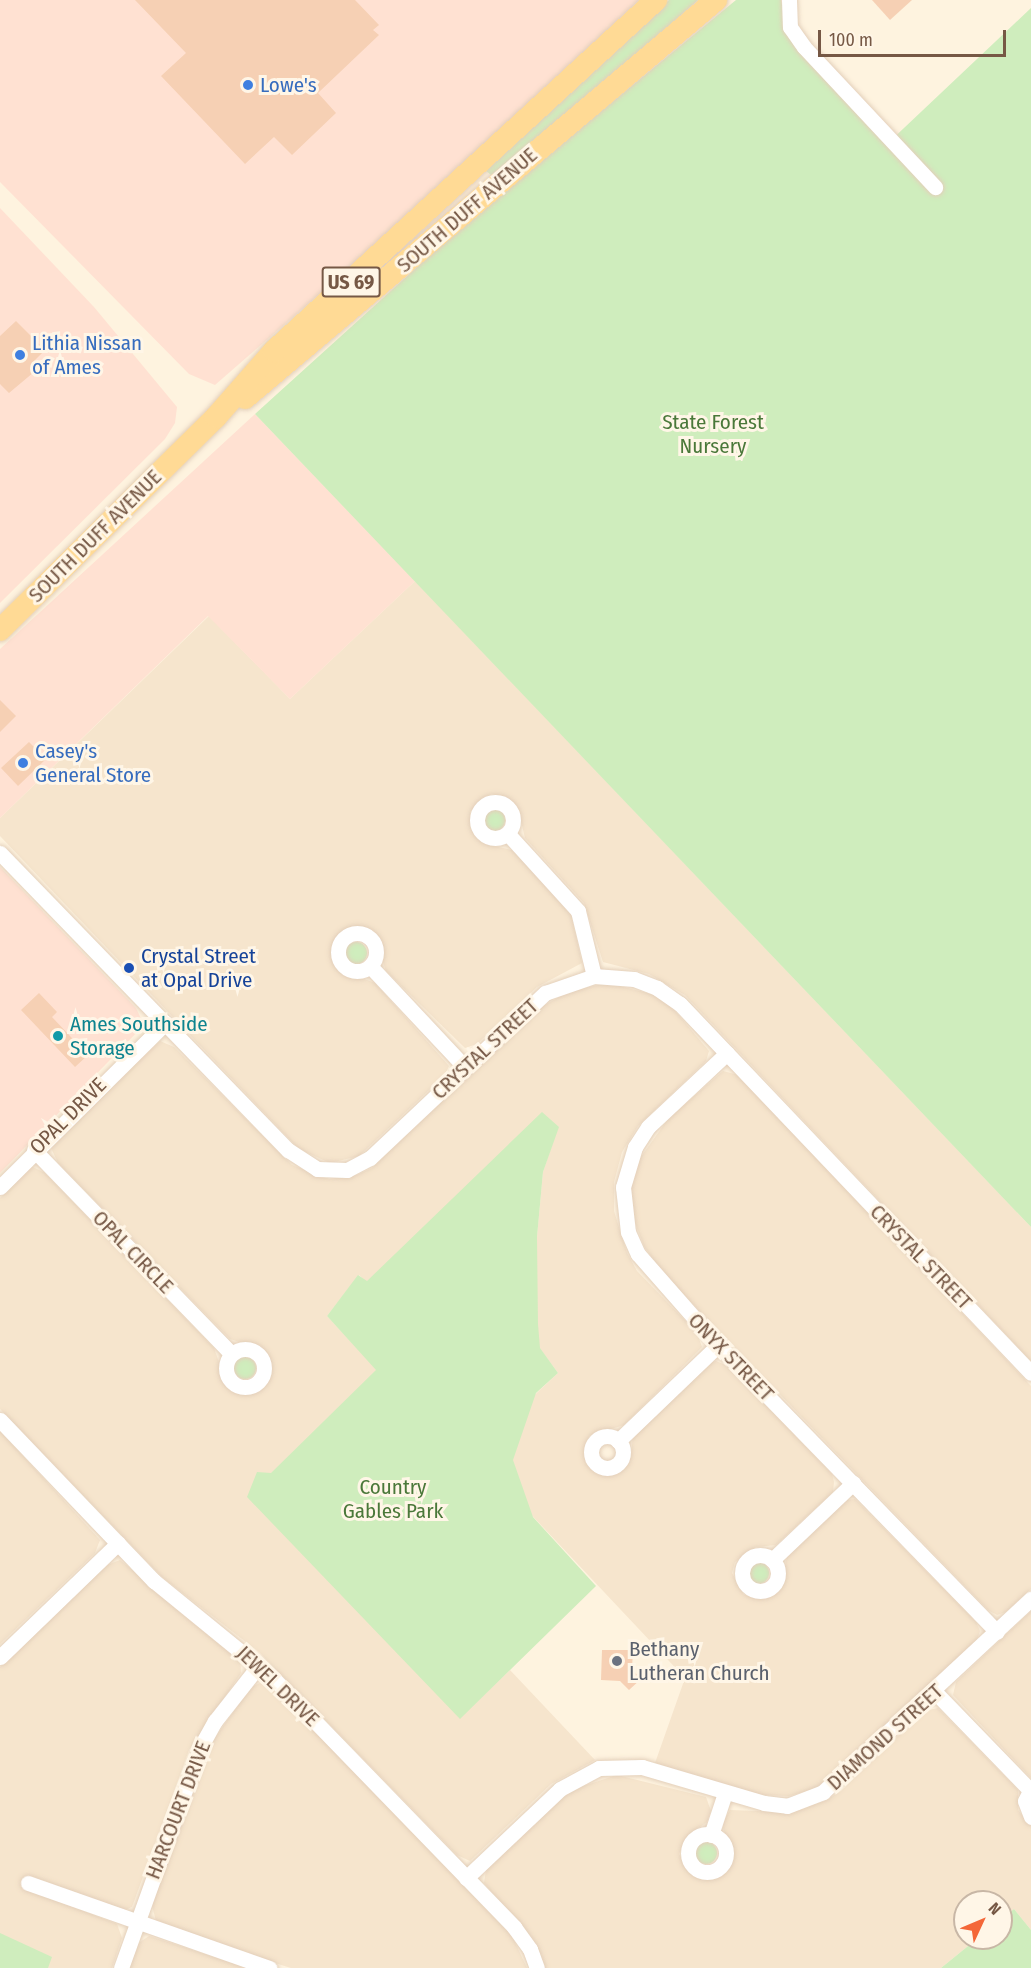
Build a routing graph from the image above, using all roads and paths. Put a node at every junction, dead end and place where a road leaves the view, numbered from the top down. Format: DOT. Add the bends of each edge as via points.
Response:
graph roads {
  1 [pos="656,0"];
  2 [pos="716,0"];
  3 [pos="789,0"];
  4 [pos="935,187"];
  5 [pos="216,417"];
  6 [pos="0,630"];
  7 [pos="508,834"];
  8 [pos="0,853"];
  9 [pos="370,966"];
  10 [pos="594,976"];
  11 [pos="165,1023"];
  12 [pos="727,1053"];
  13 [pos="465,1067"];
  14 [pos="34,1150"];
  15 [pos="0,1187"];
  16 [pos="718,1345"];
  17 [pos="232,1354"];
  18 [pos="1031,1373"];
  19 [pos="0,1420"];
  20 [pos="618,1441"];
  21 [pos="853,1483"];
  22 [pos="118,1543"];
  23 [pos="772,1560"];
  24 [pos="1031,1599"];
  25 [pos="998,1632"];
  26 [pos="0,1657"];
  27 [pos="259,1665"];
  28 [pos="935,1692"];
  29 [pos="1030,1789"];
  30 [pos="725,1793"];
  31 [pos="1031,1817"];
  32 [pos="711,1835"];
  33 [pos="466,1878"];
  34 [pos="28,1882"];
  35 [pos="137,1921"];
  36 [pos="121,1968"];
  37 [pos="270,1968"];
  38 [pos="537,1968"];
  1 -- 5 [label="main road, SOUTH DUFF AVENUE / US 69" via="274,351"];
  2 -- 5 [label="main road, SOUTH DUFF AVENUE / US 69" via="505,174 315,343"];
  3 -- 4 [label="street" via="790,27 804,47"];
  5 -- 6 [label="main road, SOUTH DUFF AVENUE / US 69"];
  7 -- 10 [label="street" via="578,911"];
  8 -- 11 [label="street, CRYSTAL STREET"];
  9 -- 13 [label="street"];
  10 -- 12 [label="street, CRYSTAL STREET" via="634,979 657,988 680,1004"];
  10 -- 13 [label="street, CRYSTAL STREET" via="545,993"];
  11 -- 13 [label="street, CRYSTAL STREET" via="288,1150 302,1162 331,1172 370,1158"];
  11 -- 14 [label="street, OPAL DRIVE"];
  12 -- 16 [label="street, ONYX STREET" via="648,1128 635,1147 623,1187 628,1232 638,1254"];
  12 -- 18 [label="street, CRYSTAL STREET"];
  14 -- 15 [label="street, OPAL DRIVE"];
  14 -- 17 [label="street, OPAL CIRCLE"];
  16 -- 20 [label="street"];
  16 -- 21 [label="street, ONYX STREET"];
  19 -- 22 [label="street, JEWEL DRIVE"];
  21 -- 23 [label="street"];
  21 -- 25 [label="street, ONYX STREET"];
  22 -- 26 [label="street"];
  22 -- 27 [label="street, JEWEL DRIVE" via="154,1581"];
  24 -- 25 [label="street, DIAMOND STREET"];
  25 -- 28 [label="street, DIAMOND STREET"];
  27 -- 33 [label="street, JEWEL DRIVE"];
  27 -- 35 [label="street, HARCOURT DRIVE" via="214,1720 201,1746"];
  28 -- 29 [label="street"];
  28 -- 30 [label="street, DIAMOND STREET" via="843,1778 806,1800 787,1806"];
  29 -- 31 [label="street" via="1025,1807"];
  30 -- 32 [label="street"];
  30 -- 33 [label="street, DIAMOND STREET" via="642,1767 599,1768 560,1788"];
  33 -- 38 [label="street, JEWEL DRIVE" via="530,1948"];
  34 -- 35 [label="street"];
  35 -- 36 [label="street, HARCOURT DRIVE"];
  35 -- 37 [label="street"];
}
